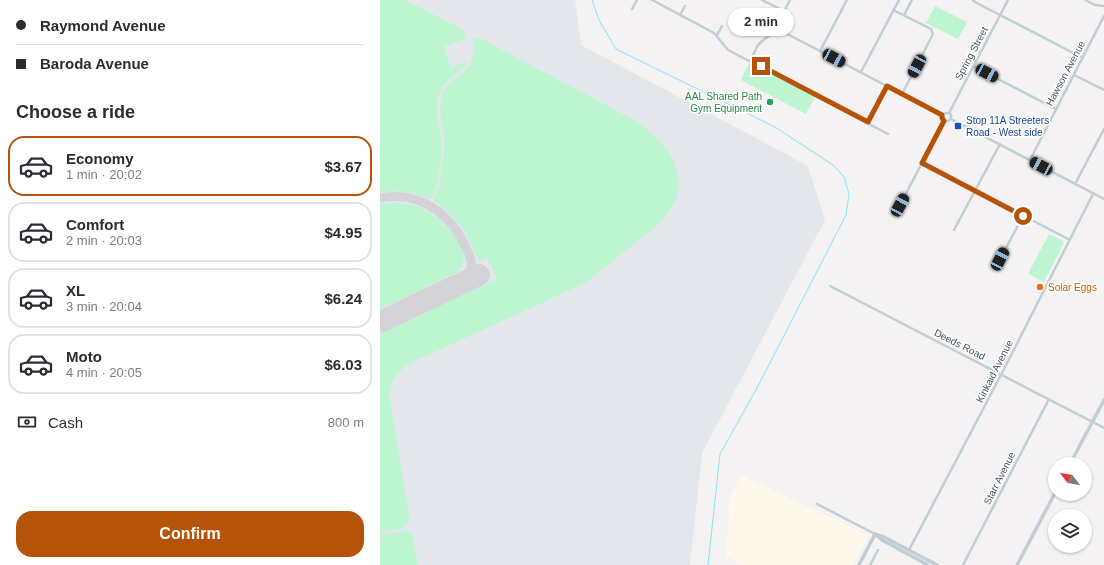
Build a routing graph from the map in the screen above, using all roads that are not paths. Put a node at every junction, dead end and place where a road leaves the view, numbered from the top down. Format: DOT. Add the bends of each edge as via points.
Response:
graph roads {
  1 [pos="637,0"];
  2 [pos="652,0"];
  3 [pos="762,0"];
  4 [pos="790,0"];
  5 [pos="847,0"];
  6 [pos="899,0"];
  7 [pos="912,0"];
  8 [pos="973,0"];
  9 [pos="1008,0"];
  10 [pos="1085,0"];
  11 [pos="686,6"];
  12 [pos="1104,6"];
  13 [pos="632,9"];
  14 [pos="893,10"];
  15 [pos="784,11"];
  16 [pos="680,15"];
  17 [pos="904,15"];
  18 [pos="1000,15"];
  19 [pos="1104,16"];
  20 [pos="722,26"];
  21 [pos="776,28"];
  22 [pos="717,35"];
  23 [pos="820,50"];
  24 [pos="1083,58"];
  25 [pos="750,61"];
  26 [pos="974,66"];
  27 [pos="861,72"];
  28 [pos="1074,75"];
  29 [pos="887,86"];
  30 [pos="1104,90"];
  31 [pos="902,94"];
  32 [pos="1056,109"];
  33 [pos="948,113"];
  34 [pos="942,115"];
  35 [pos="951,119"];
  36 [pos="944,121"];
  37 [pos="868,122"];
  38 [pos="1104,129"];
  39 [pos="888,134"];
  40 [pos="1000,144"];
  41 [pos="1030,160"];
  42 [pos="922,163"];
  43 [pos="1075,184"];
  44 [pos="975,190"];
  45 [pos="1093,194"];
  46 [pos="1104,199"];
  47 [pos="900,205"];
  48 [pos="1023,216"];
  49 [pos="954,230"];
  50 [pos="1070,240"];
  51 [pos="1000,259"];
  52 [pos="830,286"];
  53 [pos="1001,374"];
  54 [pos="1049,399"];
  55 [pos="1104,400"];
  56 [pos="1092,422"];
  57 [pos="1104,428"];
  58 [pos="1074,457"];
  59 [pos="1051,501"];
  60 [pos="818,504"];
  61 [pos="875,534"];
  62 [pos="878,550"];
  63 [pos="908,552"];
  64 [pos="859,565"];
  65 [pos="870,565"];
  66 [pos="928,565"];
  67 [pos="937,565"];
  68 [pos="963,565"];
  69 [pos="1017,565"];
  1 -- 13 [label="street"];
  2 -- 16 [label="street"];
  3 -- 15 [label="street"];
  4 -- 15 [label="street"];
  5 -- 23 [label="street"];
  6 -- 14 [label="street"];
  7 -- 17 [label="street"];
  8 -- 18 [label="street"];
  9 -- 18 [label="street, Spring Street"];
  10 -- 12 [label="street"];
  11 -- 16 [label="street"];
  14 -- 17 [label="street"];
  14 -- 27 [label="street"];
  15 -- 21 [label="street"];
  16 -- 22 [label="street"];
  17 -- 31 [label="street" via="931,29 933,34"];
  18 -- 24 [label="street"];
  18 -- 26 [label="street, Spring Street"];
  19 -- 24 [label="street, Hawson Avenue"];
  20 -- 22 [label="street"];
  21 -- 23 [label="street"];
  21 -- 25 [label="street" via="758,46"];
  22 -- 25 [label="street" via="728,50"];
  23 -- 27 [label="street"];
  24 -- 28 [label="street, Hawson Avenue"];
  25 -- 37 [label="street"];
  26 -- 32 [label="street"];
  26 -- 33 [label="street, Spring Street"];
  27 -- 29 [label="street"];
  28 -- 30 [label="street"];
  28 -- 32 [label="street, Hawson Avenue"];
  29 -- 31 [label="street"];
  29 -- 37 [label="street"];
  31 -- 34 [label="street"];
  32 -- 41 [label="street, Hawson Avenue"];
  33 -- 34 [label="street"];
  33 -- 35 [label="street"];
  34 -- 36 [label="street"];
  35 -- 36 [label="street"];
  35 -- 40 [label="street"];
  36 -- 42 [label="street"];
  37 -- 39 [label="street"];
  38 -- 43 [label="street"];
  40 -- 41 [label="street"];
  40 -- 44 [label="street"];
  41 -- 43 [label="street"];
  42 -- 44 [label="street"];
  42 -- 47 [label="street"];
  43 -- 45 [label="street"];
  44 -- 48 [label="street"];
  44 -- 49 [label="street"];
  45 -- 46 [label="street"];
  45 -- 50 [label="street, Kinkaid Avenue"];
  48 -- 50 [label="street"];
  48 -- 51 [label="street"];
  50 -- 53 [label="street, Kinkaid Avenue"];
  52 -- 53 [label="street, Deeds Road"];
  53 -- 54 [label="street, Deeds Road"];
  53 -- 63 [label="street, Kinkaid Avenue"];
  54 -- 56 [label="street, Deeds Road"];
  54 -- 68 [label="street, Starr Avenue"];
  55 -- 56 [label="street"];
  56 -- 57 [label="street, Deeds Road"];
  56 -- 58 [label="street"];
  59 -- 69 [label="street"];
  60 -- 61 [label="street"];
  61 -- 63 [label="street"];
  61 -- 64 [label="street"];
  62 -- 65 [label="street"];
  63 -- 66 [label="street"];
  63 -- 67 [label="street"];
}
